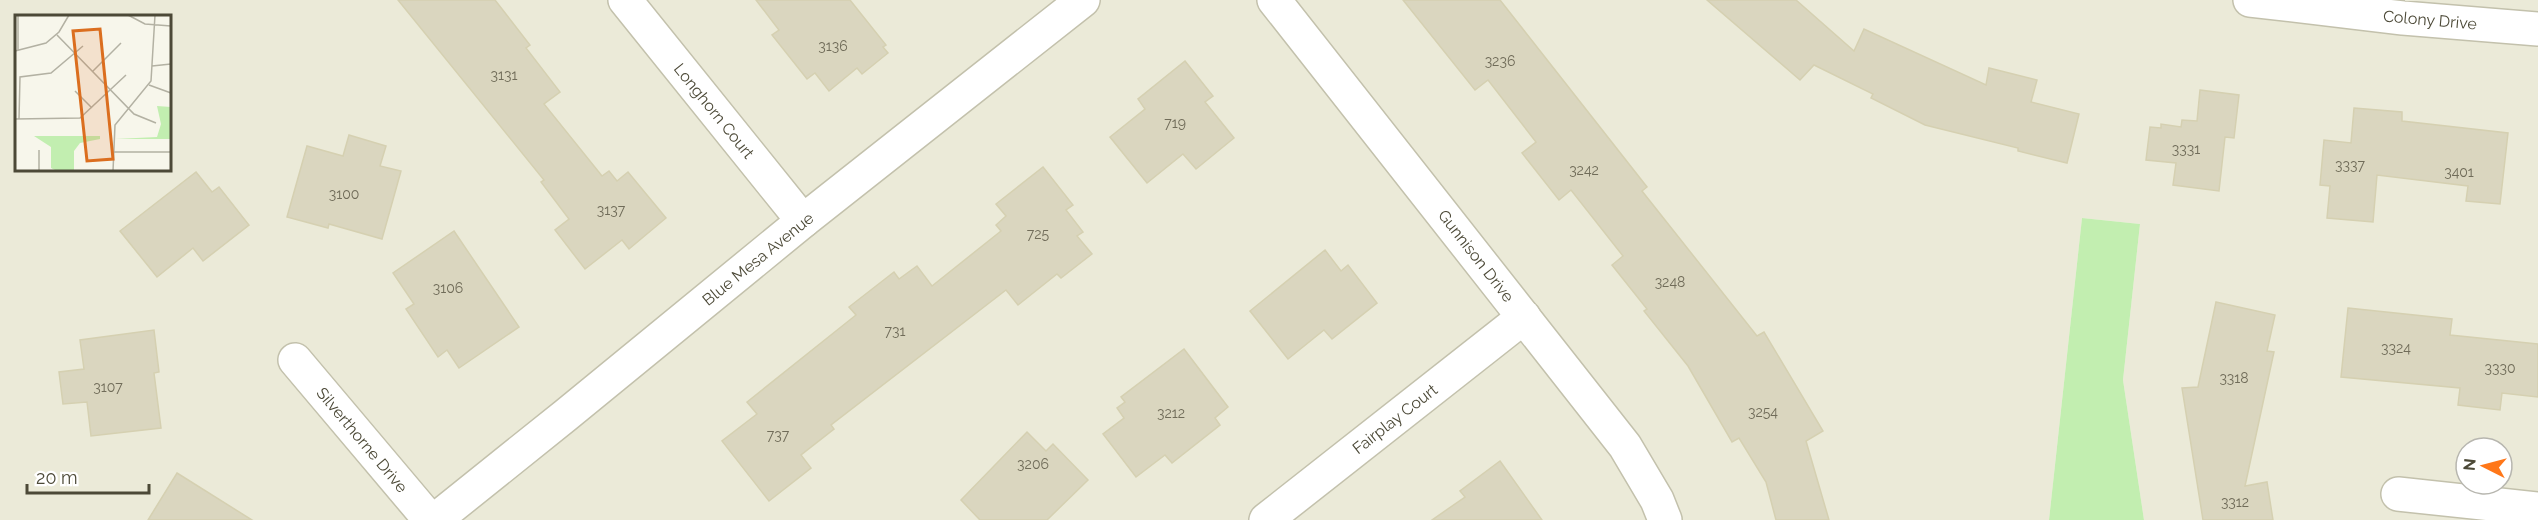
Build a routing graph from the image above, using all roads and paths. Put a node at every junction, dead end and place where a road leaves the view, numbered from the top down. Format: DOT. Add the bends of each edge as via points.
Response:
graph roads {
  1 [pos="625,0"];
  2 [pos="1083,0"];
  3 [pos="1274,0"];
  4 [pos="2250,0"];
  5 [pos="2404,9"];
  6 [pos="2538,29"];
  7 [pos="803,221"];
  8 [pos="1524,317"];
  9 [pos="295,360"];
  10 [pos="2397,494"];
  11 [pos="2538,509"];
  12 [pos="430,520"];
  13 [pos="435,520"];
  14 [pos="1266,520"];
  15 [pos="1665,520"];
  1 -- 7 [label="street, Longhorn Court"];
  2 -- 7 [label="street, Blue Mesa Avenue"];
  3 -- 8 [label="street, Gunnison Drive"];
  4 -- 5 [label="street, Colony Drive"];
  5 -- 6 [label="street, Colony Drive"];
  7 -- 13 [label="street, Blue Mesa Avenue"];
  8 -- 14 [label="street, Fairplay Court"];
  8 -- 15 [label="street, Gunnison Drive" via="1625,446"];
  9 -- 12 [label="street, Silverthorne Drive"];
  10 -- 11 [label="street"];
}
